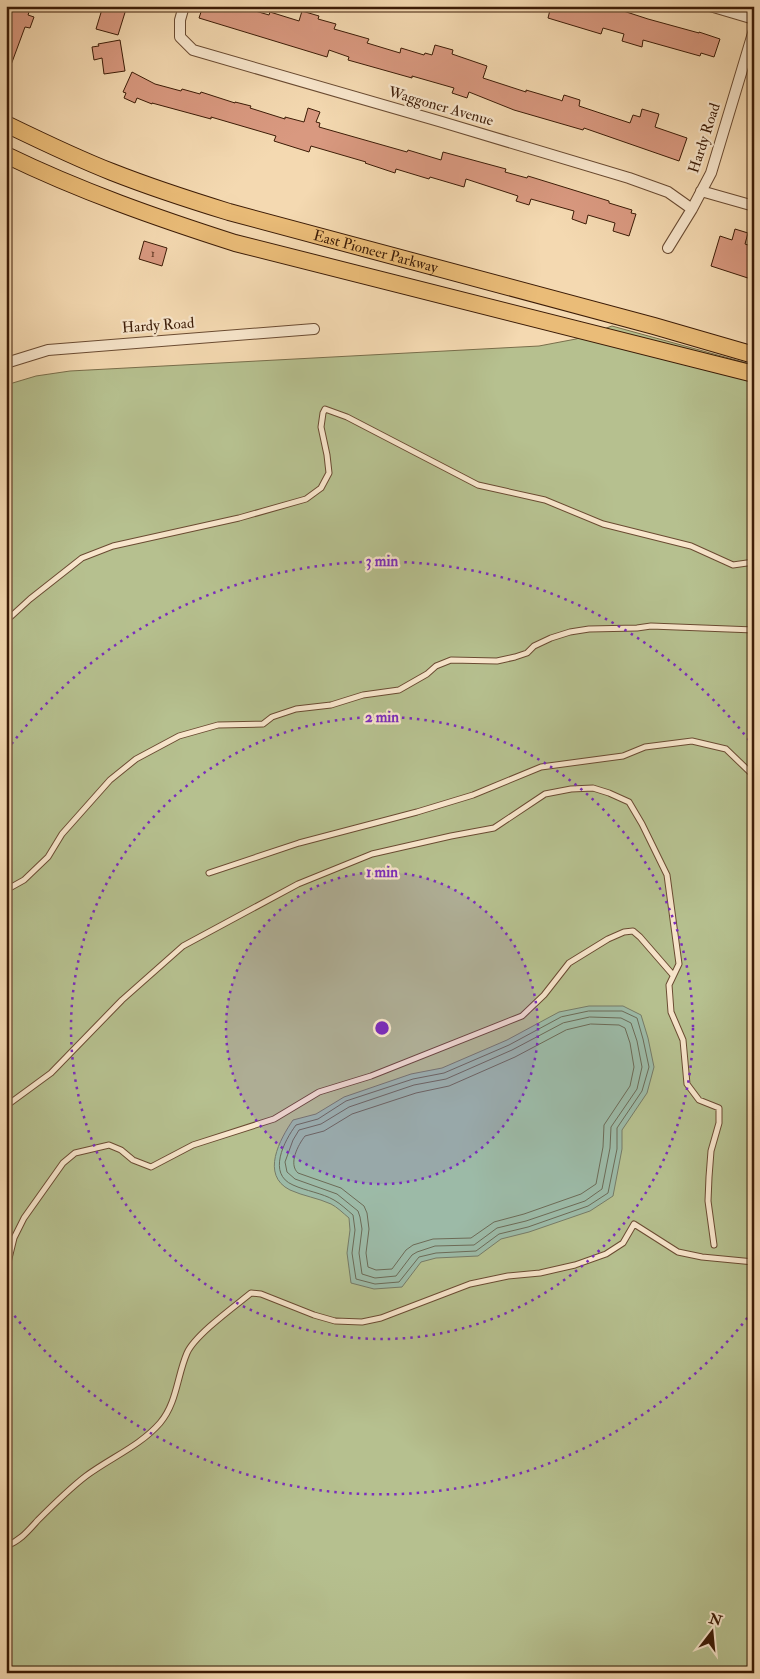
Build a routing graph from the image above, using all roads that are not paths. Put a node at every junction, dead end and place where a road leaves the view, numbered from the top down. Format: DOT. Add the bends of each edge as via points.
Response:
graph roads {
  1 [pos="184,6"];
  2 [pos="710,6"];
  3 [pos="754,19"];
  4 [pos="754,30"];
  5 [pos="6,124"];
  6 [pos="11,159"];
  7 [pos="701,191"];
  8 [pos="754,206"];
  9 [pos="692,209"];
  10 [pos="668,248"];
  11 [pos="314,329"];
  12 [pos="754,355"];
  13 [pos="6,363"];
  14 [pos="754,374"];
  15 [pos="754,562"];
  16 [pos="6,621"];
  17 [pos="754,630"];
  18 [pos="754,776"];
  19 [pos="209,872"];
  20 [pos="6,890"];
  21 [pos="673,975"];
  22 [pos="6,1106"];
  23 [pos="714,1245"];
  24 [pos="754,1262"];
  25 [pos="6,1271"];
  26 [pos="6,1546"];
  1 -- 9 [label="street, Waggoner Avenue" via="180,37 193,50 629,178 668,192"];
  2 -- 3 [label="street"];
  4 -- 7 [label="street, Hardy Road" via="710,173"];
  5 -- 12 [label="main road, East Pioneer Parkway" via="113,172 229,212"];
  6 -- 14 [label="main road, East Pioneer Parkway" via="84,191 235,243"];
  7 -- 8 [label="street"];
  7 -- 9 [label="street, Hardy Road"];
  9 -- 10 [label="street, Hardy Road"];
  11 -- 13 [label="street, Hardy Road" via="48,350"];
  15 -- 16 [label="lane" via="733,565 691,546 602,524 545,500 478,485 325,409 321,426 329,473 322,488 306,499 239,518 113,546 82,558"];
  17 -- 20 [label="lane" via="651,626 589,629 552,638 527,653 497,662 451,660 399,690 362,695 332,705 296,709 272,717 263,724 218,725 179,736 136,759 110,780 62,834 48,856 24,880"];
  18 -- 19 [label="lane" via="726,749 692,741 646,747 623,756 540,767 473,795 299,843"];
  21 -- 22 [label="lane" via="680,964 667,875 642,824 629,802 593,788 571,788 545,794 494,828 372,854 298,884 183,946 122,1000 50,1073"];
  21 -- 23 [label="lane" via="669,984 671,1012 683,1040 687,1084 699,1100 719,1108 708,1177"];
  21 -- 25 [label="lane" via="640,937 633,931 624,932 569,963 522,1016 371,1076 319,1092 274,1119 193,1145 151,1167 109,1145 75,1153 63,1163 24,1218 14,1238"];
  24 -- 26 [label="lane" via="702,1258 678,1252 634,1224 623,1243 606,1254 540,1273 470,1284 381,1318 362,1322 335,1321 251,1293 194,1342 187,1353 172,1402 161,1422 143,1440 86,1477 16,1542"];
}
